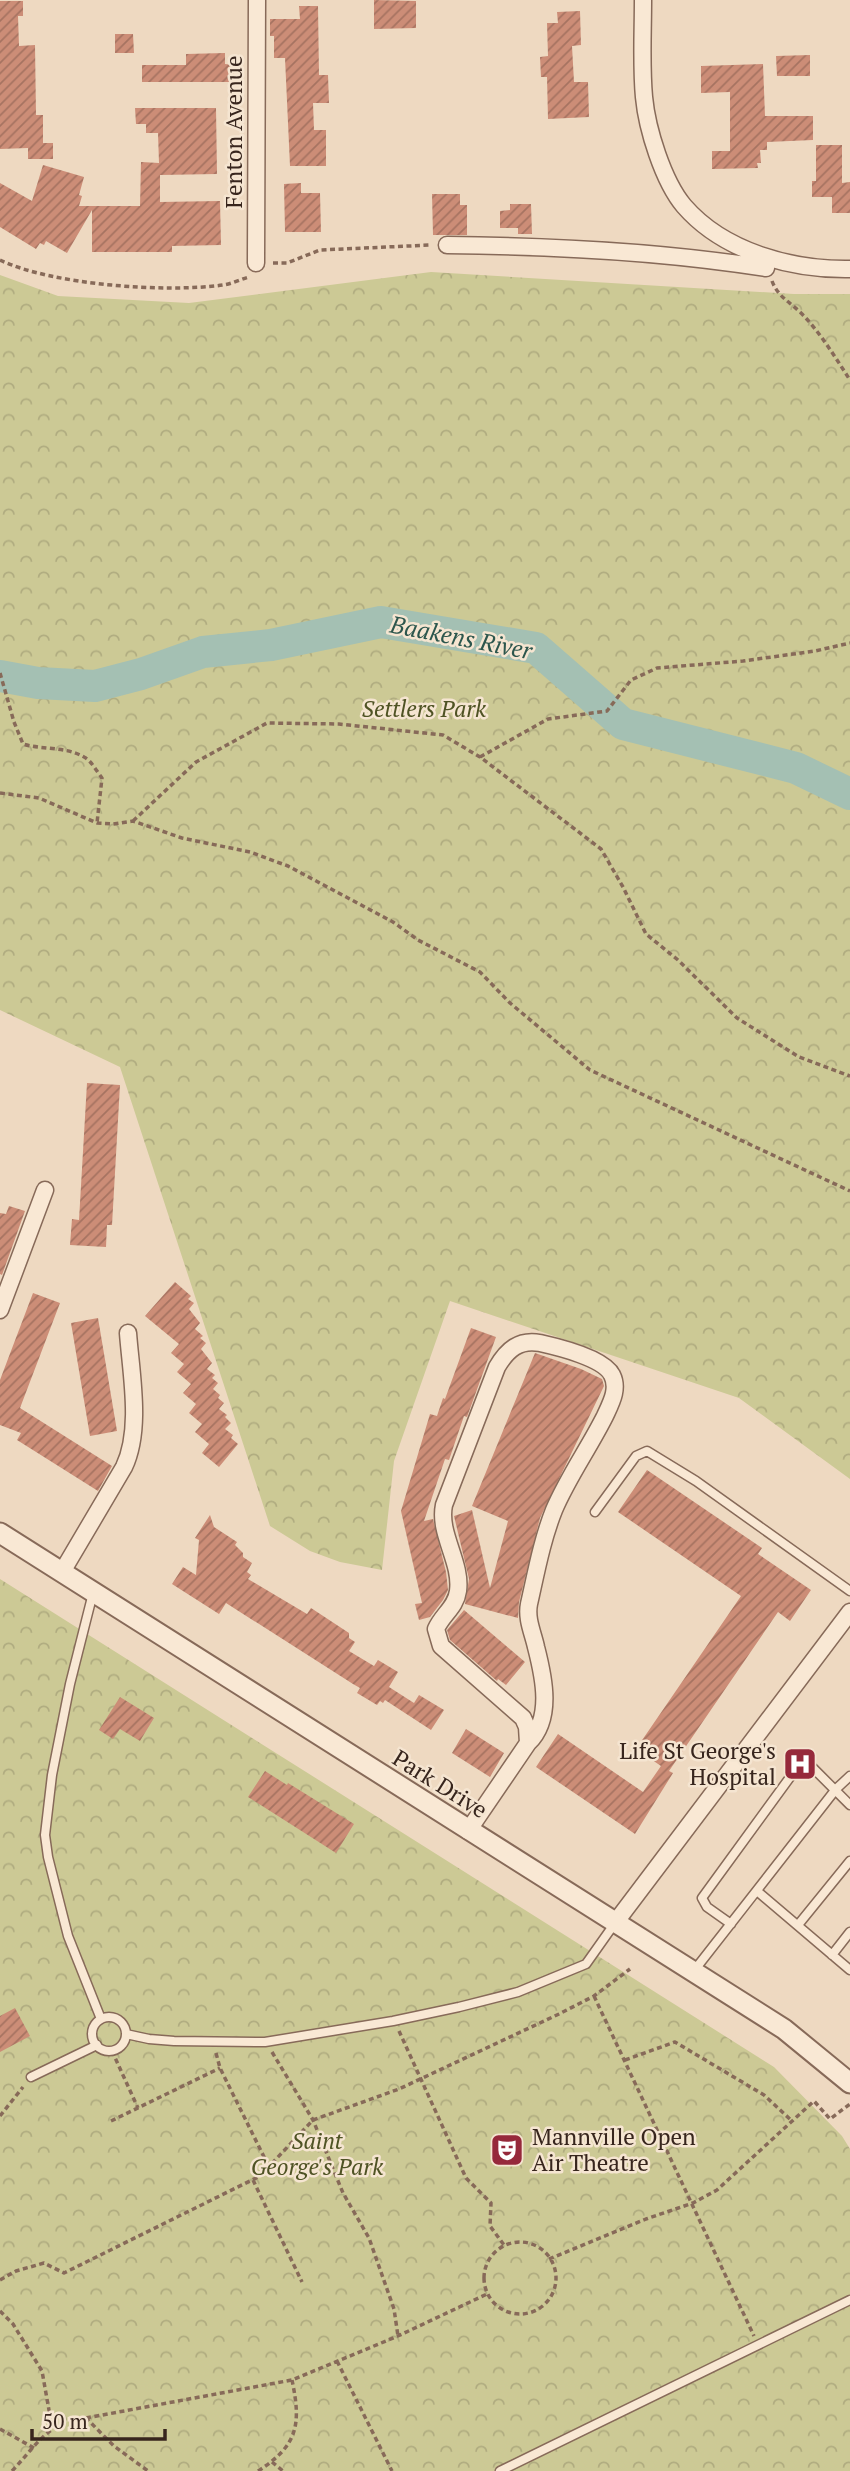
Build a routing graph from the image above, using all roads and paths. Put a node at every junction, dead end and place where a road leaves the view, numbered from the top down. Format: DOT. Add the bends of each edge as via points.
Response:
graph roads {
  1 [pos="257,0"];
  2 [pos="643,0"];
  3 [pos="447,245"];
  4 [pos="764,257"];
  5 [pos="0,260"];
  6 [pos="256,263"];
  7 [pos="850,269"];
  8 [pos="850,380"];
  9 [pos="850,643"];
  10 [pos="0,673"];
  11 [pos="480,757"];
  12 [pos="0,793"];
  13 [pos="133,821"];
  14 [pos="97,823"];
  15 [pos="850,1076"];
  16 [pos="45,1190"];
  17 [pos="850,1191"];
  18 [pos="0,1310"];
  19 [pos="128,1333"];
  20 [pos="595,1512"];
  21 [pos="0,1533"];
  22 [pos="62,1572"];
  23 [pos="850,1591"];
  24 [pos="93,1592"];
  25 [pos="850,1612"];
  26 [pos="528,1743"];
  27 [pos="850,1776"];
  28 [pos="836,1789"];
  29 [pos="850,1805"];
  30 [pos="468,1831"];
  31 [pos="850,1861"];
  32 [pos="757,1891"];
  33 [pos="615,1923"];
  34 [pos="731,1924"];
  35 [pos="798,1925"];
  36 [pos="850,1932"];
  37 [pos="832,1955"];
  38 [pos="629,1969"];
  39 [pos="850,1970"];
  40 [pos="693,1972"];
  41 [pos="594,1996"];
  42 [pos="101,2019"];
  43 [pos="393,2021"];
  44 [pos="126,2034"];
  45 [pos="212,2041"];
  46 [pos="265,2042"];
  47 [pos="97,2045"];
  48 [pos="113,2050"];
  49 [pos="625,2060"];
  50 [pos="220,2068"];
  51 [pos="31,2077"];
  52 [pos="421,2078"];
  53 [pos="850,2081"];
  54 [pos="850,2104"];
  55 [pos="138,2108"];
  56 [pos="0,2116"];
  57 [pos="313,2120"];
  58 [pos="111,2121"];
  59 [pos="792,2121"];
  60 [pos="269,2167"];
  61 [pos="253,2180"];
  62 [pos="693,2203"];
  63 [pos="504,2245"];
  64 [pos="549,2259"];
  65 [pos="0,2280"];
  66 [pos="302,2282"];
  67 [pos="487,2294"];
  68 [pos="850,2300"];
  69 [pos="0,2311"];
  70 [pos="398,2336"];
  71 [pos="758,2343"];
  72 [pos="337,2361"];
  73 [pos="292,2379"];
  74 [pos="86,2418"];
  75 [pos="52,2427"];
  76 [pos="0,2429"];
  77 [pos="34,2448"];
  78 [pos="272,2462"];
  79 [pos="12,2471"];
  80 [pos="148,2471"];
  81 [pos="258,2471"];
  82 [pos="283,2471"];
  83 [pos="392,2471"];
  84 [pos="500,2471"];
  1 -- 6 [label="street, Fenton Avenue"];
  2 -- 4 [label="street" via="644,97 664,171 683,205 709,228"];
  3 -- 4 [label="street" via="657,253 766,268"];
  3 -- 6 [label="path" via="320,250 287,263"];
  4 -- 7 [label="street" via="791,265"];
  4 -- 8 [label="path" via="777,293 801,313"];
  5 -- 6 [label="path" via="61,278 184,287 226,285 250,276"];
  9 -- 11 [label="path" via="767,658 657,668 631,680 607,711 548,719"];
  10 -- 14 [label="path" via="23,744 85,757 102,778"];
  11 -- 13 [label="path" via="443,735 339,724 267,723 195,762"];
  11 -- 15 [label="path" via="601,849 646,934 737,1018 799,1057"];
  12 -- 14 [label="path" via="39,798"];
  13 -- 14 [label="path"];
  13 -- 17 [label="path" via="288,866 480,972 590,1070"];
  16 -- 18 [label="street"];
  19 -- 22 [label="street" via="132,1449"];
  20 -- 23 [label="lane" via="636,1456 646,1451"];
  21 -- 22 [label="street, Park Drive"];
  22 -- 24 [label="street, Park Drive"];
  24 -- 30 [label="street, Park Drive"];
  24 -- 42 [label="lane" via="69,1684 46,1835 68,1936"];
  25 -- 33 [label="street"];
  26 -- 26 [label="street" via="523,1718 441,1646 436,1629 458,1590 443,1521 444,1505 497,1367 510,1349 530,1342 601,1363 611,1373 614,1390 553,1513 542,1551 528,1612 545,1709 539,1731"];
  26 -- 30 [label="street"];
  27 -- 28 [label="lane"];
  28 -- 29 [label="lane"];
  28 -- 32 [label="lane"];
  28 -- 34 [label="lane" via="808,1765 796,1769 785,1783 702,1898 706,1907"];
  30 -- 33 [label="street, Park Drive"];
  31 -- 35 [label="lane"];
  32 -- 34 [label="lane"];
  32 -- 35 [label="lane"];
  33 -- 40 [label="street, Park Drive"];
  33 -- 43 [label="lane" via="586,1964 518,1992"];
  34 -- 40 [label="lane"];
  35 -- 37 [label="lane"];
  36 -- 37 [label="lane"];
  37 -- 39 [label="lane"];
  38 -- 41 [label="path"];
  40 -- 53 [label="street, Park Drive" via="783,2029"];
  41 -- 49 [label="path"];
  41 -- 52 [label="path"];
  42 -- 44 [label="lane" via="118,2019"];
  42 -- 47 [label="lane" via="92,2034"];
  43 -- 46 [label="lane"];
  43 -- 52 [label="path"];
  44 -- 45 [label="lane"];
  44 -- 48 [label="lane" via="122,2045"];
  45 -- 46 [label="lane"];
  45 -- 50 [label="path"];
  46 -- 57 [label="path"];
  47 -- 48 [label="lane"];
  47 -- 51 [label="lane"];
  48 -- 55 [label="path"];
  49 -- 59 [label="path" via="675,2042 764,2095"];
  49 -- 62 [label="path"];
  50 -- 55 [label="path"];
  50 -- 60 [label="path"];
  51 -- 56 [label="path"];
  52 -- 57 [label="path"];
  52 -- 63 [label="path" via="466,2178 491,2203 490,2226"];
  54 -- 59 [label="path" via="830,2119 814,2101"];
  55 -- 58 [label="path"];
  57 -- 60 [label="path"];
  57 -- 70 [label="path" via="343,2193 369,2238 391,2298"];
  59 -- 62 [label="path" via="717,2190"];
  60 -- 61 [label="path"];
  61 -- 65 [label="path" via="64,2273 44,2263"];
  61 -- 66 [label="path"];
  62 -- 64 [label="path"];
  62 -- 71 [label="path"];
  63 -- 64 [label="path" via="534,2245"];
  63 -- 67 [label="path" via="485,2266"];
  64 -- 67 [label="path" via="554,2291 537,2310 509,2312"];
  67 -- 70 [label="path"];
  68 -- 71 [label="lane"];
  69 -- 75 [label="path" via="42,2371"];
  70 -- 72 [label="path"];
  71 -- 84 [label="lane"];
  72 -- 73 [label="path"];
  72 -- 83 [label="path"];
  73 -- 74 [label="path"];
  73 -- 78 [label="path" via="298,2409 296,2431"];
  74 -- 75 [label="path"];
  74 -- 80 [label="path"];
  75 -- 77 [label="path"];
  76 -- 77 [label="path"];
  77 -- 79 [label="path"];
  78 -- 81 [label="path"];
  78 -- 82 [label="path"];
}
